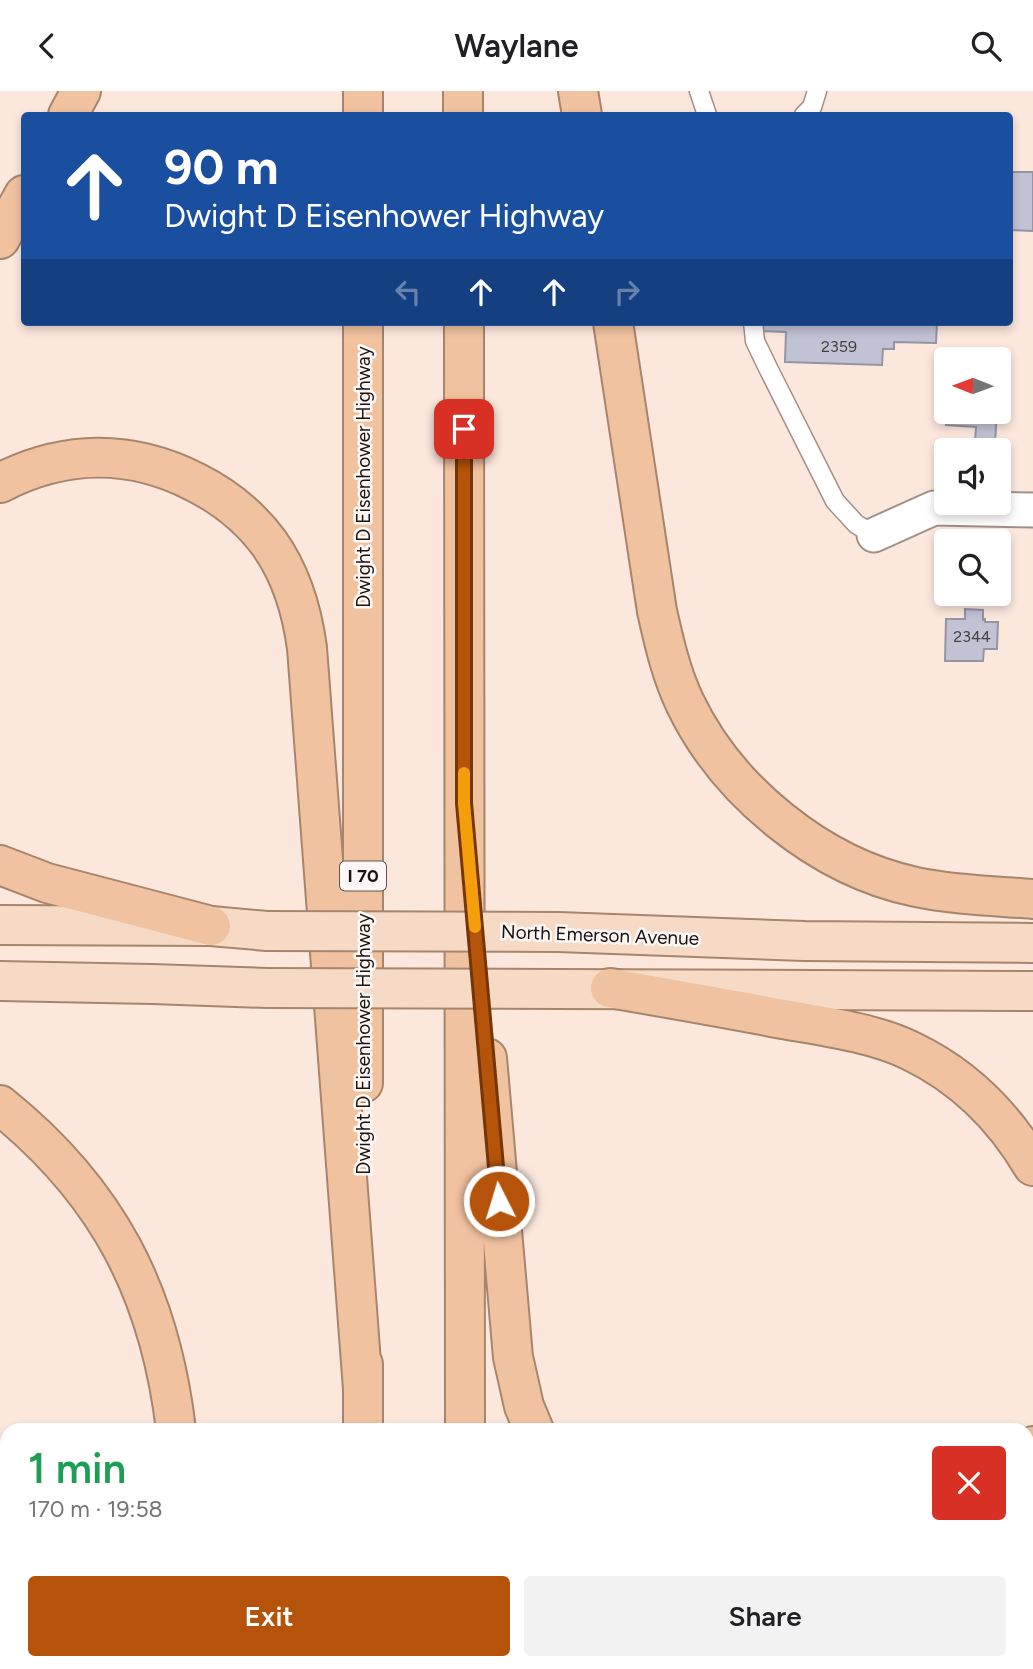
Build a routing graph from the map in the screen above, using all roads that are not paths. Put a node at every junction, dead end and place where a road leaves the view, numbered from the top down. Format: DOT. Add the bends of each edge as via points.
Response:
graph roads {
  1 [pos="81,91"];
  2 [pos="363,91"];
  3 [pos="463,91"];
  4 [pos="578,91"];
  5 [pos="699,91"];
  6 [pos="817,91"];
  7 [pos="70,112"];
  8 [pos="363,112"];
  9 [pos="463,112"];
  10 [pos="582,112"];
  11 [pos="706,112"];
  12 [pos="807,112"];
  13 [pos="21,201"];
  14 [pos="0,240"];
  15 [pos="363,326"];
  16 [pos="464,326"];
  17 [pos="614,326"];
  18 [pos="753,326"];
  19 [pos="0,483"];
  20 [pos="1033,510"];
  21 [pos="874,535"];
  22 [pos="464,803"];
  23 [pos="0,865"];
  24 [pos="1033,899"];
  25 [pos="0,925"];
  26 [pos="211,926"];
  27 [pos="1033,943"];
  28 [pos="0,981"];
  29 [pos="610,988"];
  30 [pos="1033,991"];
  31 [pos="0,1105"];
  32 [pos="1033,1166"];
  33 [pos="363,1389"];
  34 [pos="175,1423"];
  35 [pos="363,1423"];
  36 [pos="465,1423"];
  37 [pos="531,1423"];
  1 -- 7 [label="highway"];
  2 -- 8 [label="highway"];
  3 -- 9 [label="highway"];
  4 -- 10 [label="highway"];
  5 -- 11 [label="lane"];
  6 -- 12 [label="lane"];
  13 -- 14 [label="highway"];
  15 -- 33 [label="highway, Dwight D Eisenhower Highway / I 70"];
  16 -- 22 [label="highway"];
  17 -- 24 [label="highway" via="663,637 685,703 723,764 796,833 865,871 927,889"];
  18 -- 21 [label="lane" via="755,341 835,501 856,524"];
  19 -- 33 [label="highway" via="52,462 74,459 102,457 155,465 202,485 241,511 270,545 291,582 307,648"];
  20 -- 21 [label="street" via="934,508"];
  22 -- 36 [label="highway"];
  22 -- 37 [label="highway" via="512,1345"];
  23 -- 26 [label="highway" via="47,883"];
  25 -- 26 [label="main road, North Emerson Avenue"];
  26 -- 27 [label="main road, North Emerson Avenue, bridge" via="267,931 558,932"];
  28 -- 29 [label="main road, bridge" via="267,988"];
  29 -- 30 [label="main road"];
  29 -- 32 [label="highway" via="834,1028 910,1050 985,1102"];
  31 -- 34 [label="highway" via="79,1183 127,1256 162,1347"];
  33 -- 35 [label="highway, Dwight D Eisenhower Highway / I 70"];
}
